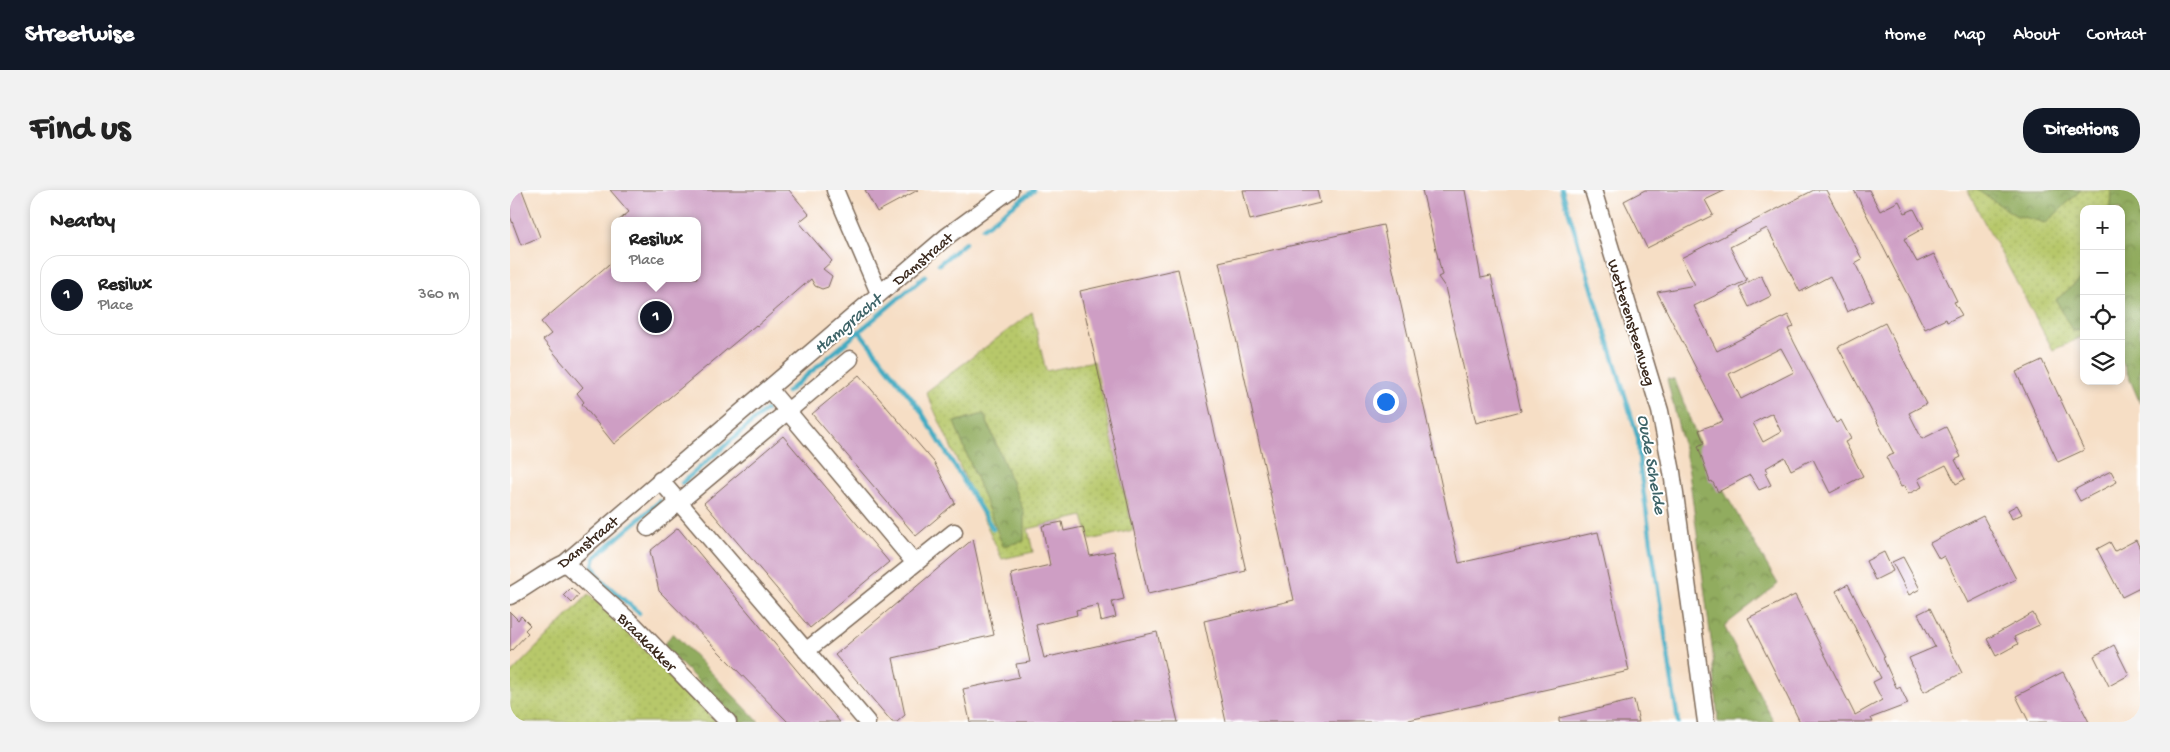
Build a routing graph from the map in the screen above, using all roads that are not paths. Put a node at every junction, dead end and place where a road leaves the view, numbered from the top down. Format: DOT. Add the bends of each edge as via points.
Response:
graph roads {
  1 [pos="835,190"];
  2 [pos="1010,190"];
  3 [pos="1593,190"];
  4 [pos="879,293"];
  5 [pos="850,359"];
  6 [pos="768,389"];
  7 [pos="787,410"];
  8 [pos="660,480"];
  9 [pos="679,502"];
  10 [pos="648,528"];
  11 [pos="954,532"];
  12 [pos="565,562"];
  13 [pos="915,564"];
  14 [pos="510,596"];
  15 [pos="806,650"];
  16 [pos="728,722"];
  17 [pos="867,722"];
  18 [pos="1706,722"];
  1 -- 4 [label="street"];
  2 -- 4 [label="street, Damstraat" via="946,237"];
  3 -- 18 [label="street, Wetterensteenweg" via="1660,411 1672,472"];
  4 -- 6 [label="street, Damstraat"];
  5 -- 7 [label="street"];
  6 -- 7 [label="street"];
  6 -- 8 [label="street, Damstraat"];
  7 -- 9 [label="street"];
  7 -- 13 [label="street"];
  8 -- 9 [label="street"];
  8 -- 12 [label="street, Damstraat"];
  9 -- 10 [label="street"];
  9 -- 15 [label="street"];
  11 -- 13 [label="street"];
  12 -- 14 [label="street, Damstraat"];
  12 -- 16 [label="street, Braakakker" via="635,626"];
  13 -- 15 [label="street"];
  15 -- 17 [label="street"];
}
